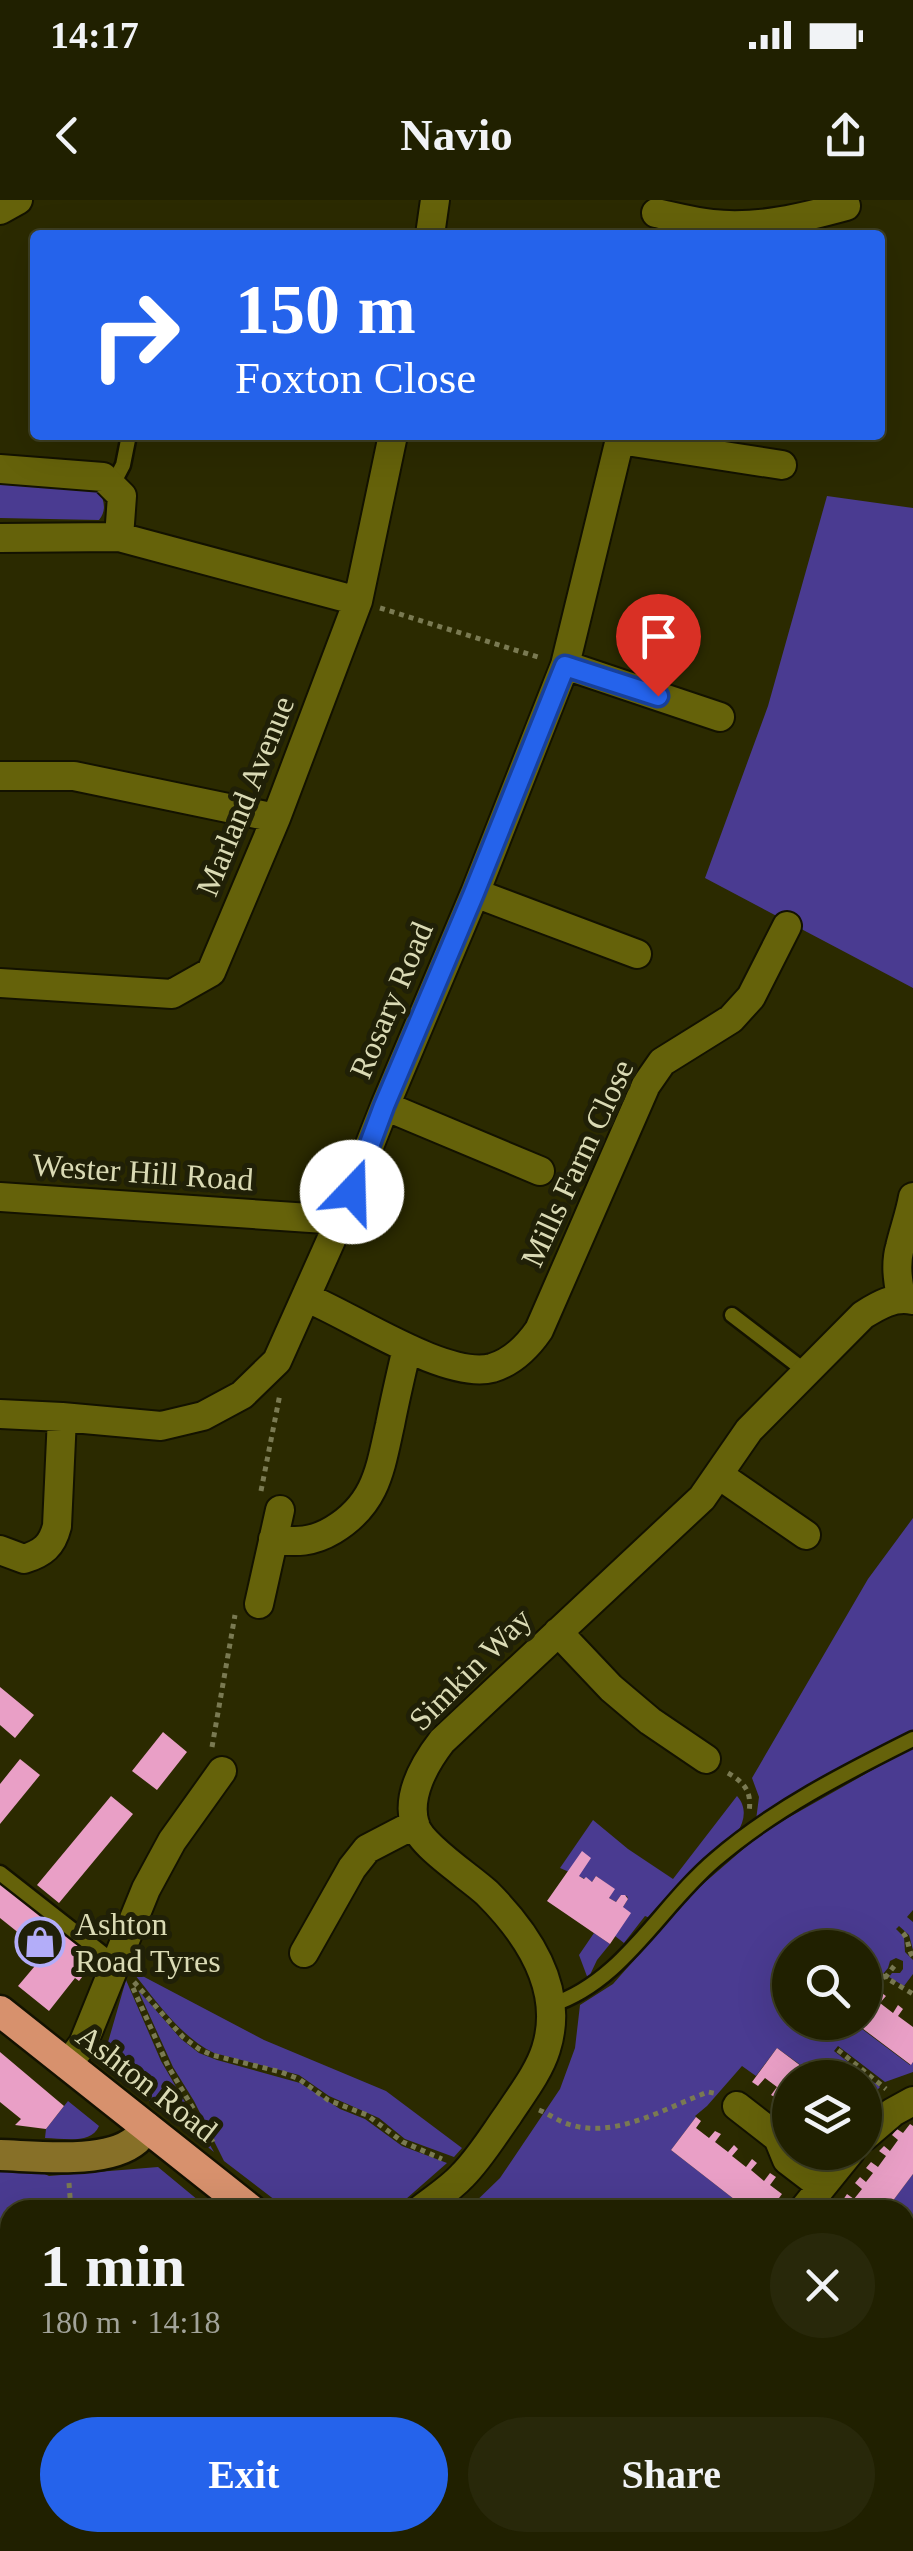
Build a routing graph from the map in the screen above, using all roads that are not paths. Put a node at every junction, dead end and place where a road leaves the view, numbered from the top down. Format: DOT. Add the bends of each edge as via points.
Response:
graph roads {
  1 [pos="18,200"];
  2 [pos="435,200"];
  3 [pos="846,206"];
  4 [pos="0,210"];
  5 [pos="656,216"];
  6 [pos="431,230"];
  7 [pos="128,440"];
  8 [pos="393,440"];
  9 [pos="619,440"];
  10 [pos="637,440"];
  11 [pos="782,465"];
  12 [pos="0,469"];
  13 [pos="112,486"];
  14 [pos="119,537"];
  15 [pos="0,538"];
  16 [pos="358,601"];
  17 [pos="565,666"];
  18 [pos="720,717"];
  19 [pos="0,776"];
  20 [pos="276,818"];
  21 [pos="474,893"];
  22 [pos="786,926"];
  23 [pos="636,954"];
  24 [pos="0,984"];
  25 [pos="384,1106"];
  26 [pos="540,1171"];
  27 [pos="0,1197"];
  28 [pos="913,1197"];
  29 [pos="340,1220"];
  30 [pos="307,1298"];
  31 [pos="907,1299"];
  32 [pos="732,1315"];
  33 [pos="406,1348"];
  34 [pos="805,1372"];
  35 [pos="0,1414"];
  36 [pos="62,1417"];
  37 [pos="719,1476"];
  38 [pos="280,1510"];
  39 [pos="806,1534"];
  40 [pos="273,1539"];
  41 [pos="0,1550"];
  42 [pos="259,1604"];
  43 [pos="558,1632"];
  44 [pos="913,1739"];
  45 [pos="706,1759"];
  46 [pos="222,1770"];
  47 [pos="414,1824"];
  48 [pos="0,1873"];
  49 [pos="304,1953"];
  50 [pos="116,1964"];
  51 [pos="551,2005"];
  52 [pos="0,2012"];
  53 [pos="67,2065"];
  54 [pos="903,2100"];
  55 [pos="737,2106"];
  56 [pos="882,2121"];
  57 [pos="146,2127"];
  58 [pos="0,2155"];
  59 [pos="835,2170"];
  60 [pos="821,2186"];
  61 [pos="238,2200"];
  62 [pos="432,2200"];
  63 [pos="810,2200"];
  1 -- 4 [label="street"];
  2 -- 6 [label="street"];
  3 -- 5 [label="street" via="767,224"];
  7 -- 13 [label="lane"];
  8 -- 16 [label="street, Marland Avenue"];
  9 -- 17 [label="street, Rosary Road"];
  10 -- 11 [label="street"];
  12 -- 13 [label="street" via="103,477"];
  13 -- 14 [label="street" via="122,496"];
  14 -- 15 [label="street"];
  14 -- 16 [label="street"];
  16 -- 20 [label="street, Marland Avenue"];
  17 -- 18 [label="street"];
  17 -- 21 [label="street, Rosary Road"];
  19 -- 20 [label="street" via="74,776"];
  20 -- 24 [label="street, Marland Avenue" via="211,972 172,994"];
  21 -- 23 [label="street"];
  21 -- 25 [label="street, Rosary Road"];
  22 -- 33 [label="street, Mills Farm Close" via="751,997 731,1019 662,1062 646,1085 528,1346 494,1368 478,1370"];
  25 -- 26 [label="street"];
  25 -- 29 [label="street, Rosary Road"];
  27 -- 29 [label="street, Wester Hill Road"];
  28 -- 31 [label="street" via="897,1270"];
  29 -- 30 [label="street, Rosary Road"];
  30 -- 33 [label="street, Mills Farm Close"];
  30 -- 36 [label="street, Rosary Road" via="277,1361 242,1394 204,1416 161,1426"];
  31 -- 34 [label="street, Simkin Way" via="863,1315"];
  32 -- 34 [label="lane"];
  33 -- 40 [label="street" via="369,1498 322,1536 298,1543"];
  34 -- 37 [label="street, Simkin Way" via="748,1430"];
  35 -- 36 [label="street, Rosary Road"];
  36 -- 41 [label="street" via="54,1537 46,1550 24,1560"];
  37 -- 39 [label="street" via="783,1506"];
  37 -- 43 [label="street, Simkin Way"];
  38 -- 40 [label="street"];
  40 -- 42 [label="street"];
  43 -- 45 [label="street" via="611,1688"];
  43 -- 47 [label="street, Simkin Way" via="430,1756 416,1792"];
  44 -- 51 [label="lane" via="746,1835 672,1901 608,1975"];
  46 -- 50 [label="street" via="172,1841"];
  47 -- 49 [label="street" via="368,1849 318,1908"];
  47 -- 51 [label="street" via="516,1925 532,1949"];
  48 -- 50 [label="lane"];
  50 -- 53 [label="street" via="83,2044"];
  51 -- 62 [label="street" via="545,2054 524,2090 462,2176"];
  52 -- 53 [label="highway, Ashton Road"];
  53 -- 57 [label="highway, Ashton Road"];
  54 -- 56 [label="street"];
  55 -- 60 [label="street" via="778,2138 787,2160"];
  57 -- 58 [label="street" via="134,2142 107,2152"];
  57 -- 61 [label="highway, Ashton Road"];
  59 -- 60 [label="street"];
  60 -- 63 [label="street"];
}
